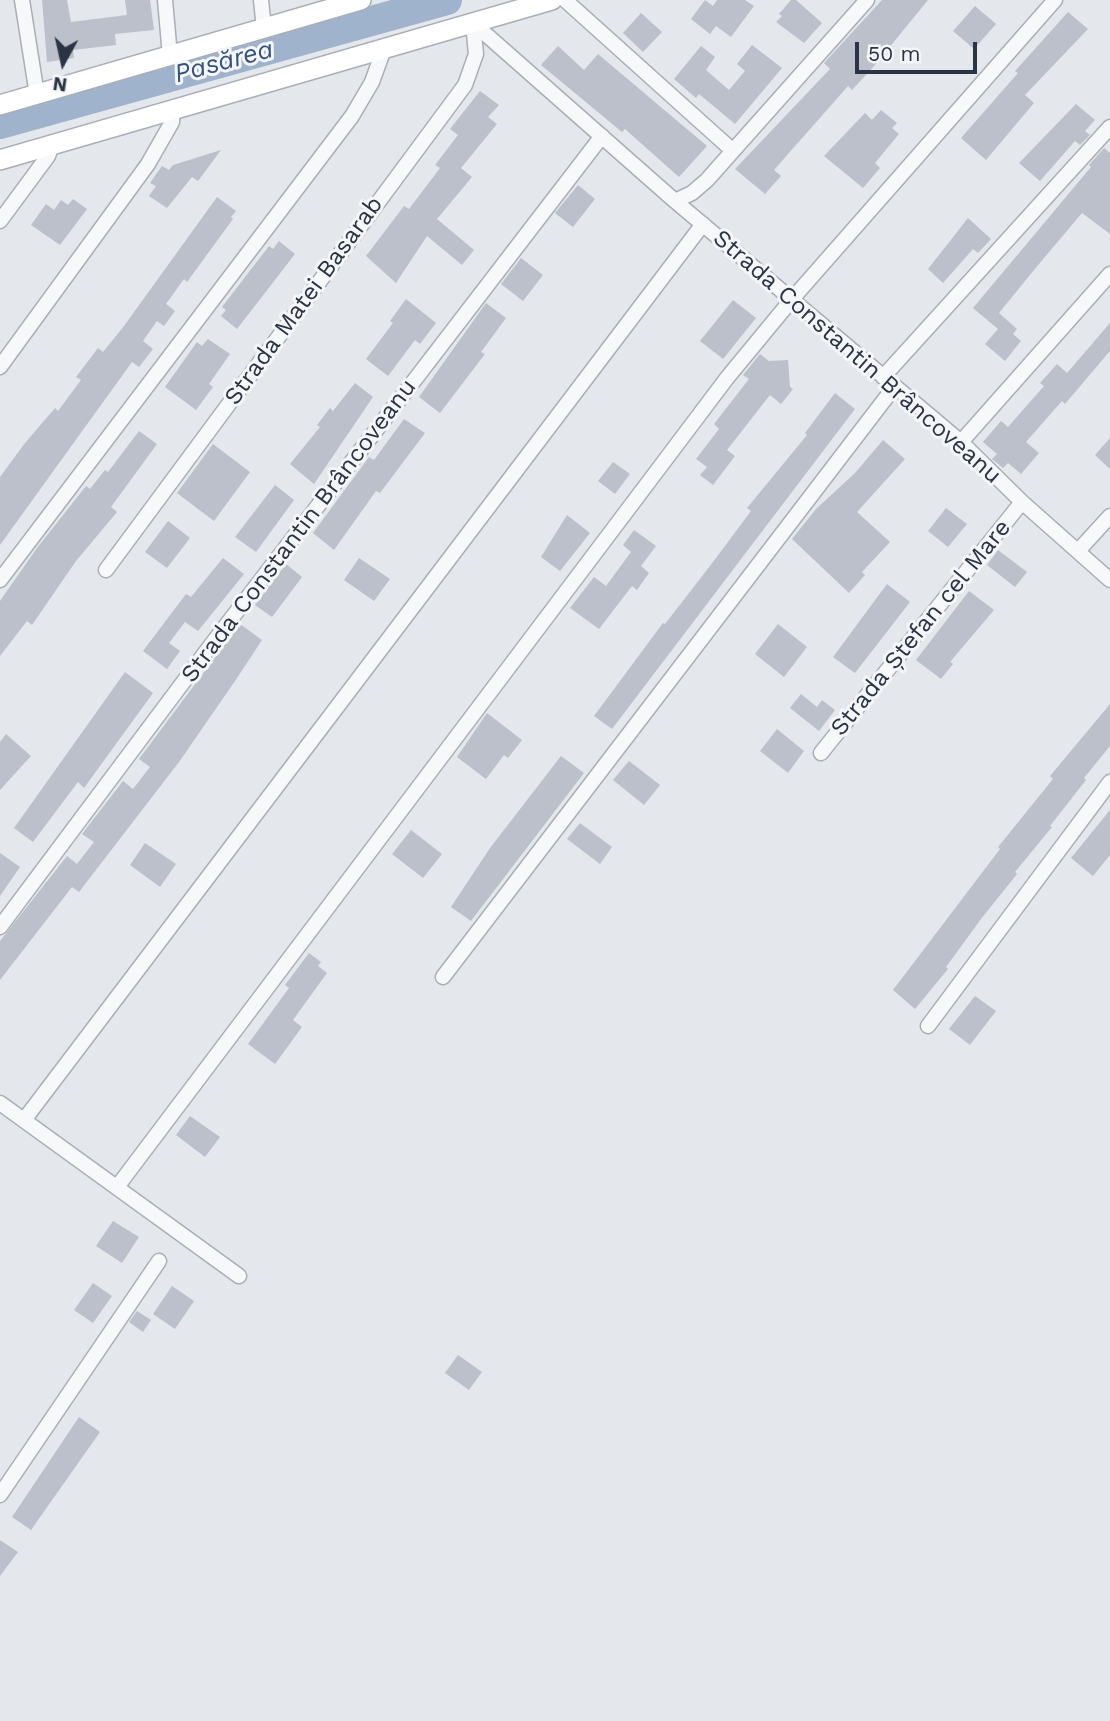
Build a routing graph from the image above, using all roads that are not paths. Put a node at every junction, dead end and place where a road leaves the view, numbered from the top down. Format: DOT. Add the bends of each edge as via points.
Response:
graph roads {
  1 [pos="22,0"];
  2 [pos="165,0"];
  3 [pos="261,0"];
  4 [pos="361,0"];
  5 [pos="552,0"];
  6 [pos="565,0"];
  7 [pos="867,0"];
  8 [pos="1055,0"];
  9 [pos="473,23"];
  10 [pos="264,29"];
  11 [pos="384,49"];
  12 [pos="170,56"];
  13 [pos="37,95"];
  14 [pos="0,105"];
  15 [pos="173,109"];
  16 [pos="1110,127"];
  17 [pos="602,136"];
  18 [pos="53,143"];
  19 [pos="733,150"];
  20 [pos="0,160"];
  21 [pos="675,201"];
  22 [pos="0,220"];
  23 [pos="703,224"];
  24 [pos="1110,274"];
  25 [pos="793,298"];
  26 [pos="0,367"];
  27 [pos="889,382"];
  28 [pos="961,442"];
  29 [pos="1022,502"];
  30 [pos="1110,516"];
  31 [pos="1078,551"];
  32 [pos="106,570"];
  33 [pos="0,580"];
  34 [pos="1110,580"];
  35 [pos="821,753"];
  36 [pos="1110,782"];
  37 [pos="0,927"];
  38 [pos="443,977"];
  39 [pos="928,1026"];
  40 [pos="0,1102"];
  41 [pos="24,1120"];
  42 [pos="117,1187"];
  43 [pos="159,1261"];
  44 [pos="239,1276"];
  45 [pos="0,1495"];
  1 -- 13 [label="street"];
  2 -- 12 [label="street"];
  3 -- 10 [label="street"];
  4 -- 10 [label="street"];
  5 -- 9 [label="street"];
  6 -- 19 [label="street"];
  7 -- 19 [label="street"];
  8 -- 25 [label="street"];
  9 -- 11 [label="street"];
  9 -- 17 [label="street, Strada Constantin Brâncoveanu"];
  9 -- 32 [label="street, Strada Matei Basarab" via="476,54 465,85"];
  10 -- 12 [label="street"];
  11 -- 15 [label="street"];
  11 -- 33 [label="street" via="352,116"];
  12 -- 13 [label="street"];
  13 -- 14 [label="street"];
  15 -- 18 [label="street"];
  15 -- 26 [label="street" via="172,122 148,164"];
  16 -- 27 [label="street"];
  17 -- 21 [label="street, Strada Constantin Brâncoveanu"];
  17 -- 37 [label="street, Strada Constantin Brâncoveanu"];
  18 -- 20 [label="street"];
  18 -- 22 [label="street"];
  19 -- 21 [label="street" via="692,193"];
  21 -- 23 [label="street, Strada Constantin Brâncoveanu"];
  23 -- 25 [label="street, Strada Constantin Brâncoveanu"];
  23 -- 41 [label="street"];
  24 -- 28 [label="street"];
  25 -- 27 [label="street, Strada Constantin Brâncoveanu"];
  25 -- 42 [label="street" via="655,471"];
  27 -- 28 [label="street, Strada Constantin Brâncoveanu"];
  27 -- 38 [label="street"];
  28 -- 29 [label="street, Strada Constantin Brâncoveanu"];
  29 -- 31 [label="street, Strada Constantin Brâncoveanu"];
  29 -- 35 [label="street, Strada Ștefan cel Mare"];
  30 -- 31 [label="street"];
  31 -- 34 [label="street, Strada Constantin Brâncoveanu"];
  36 -- 39 [label="street"];
  40 -- 41 [label="street"];
  41 -- 42 [label="street"];
  42 -- 44 [label="street"];
  43 -- 45 [label="street"];
}
